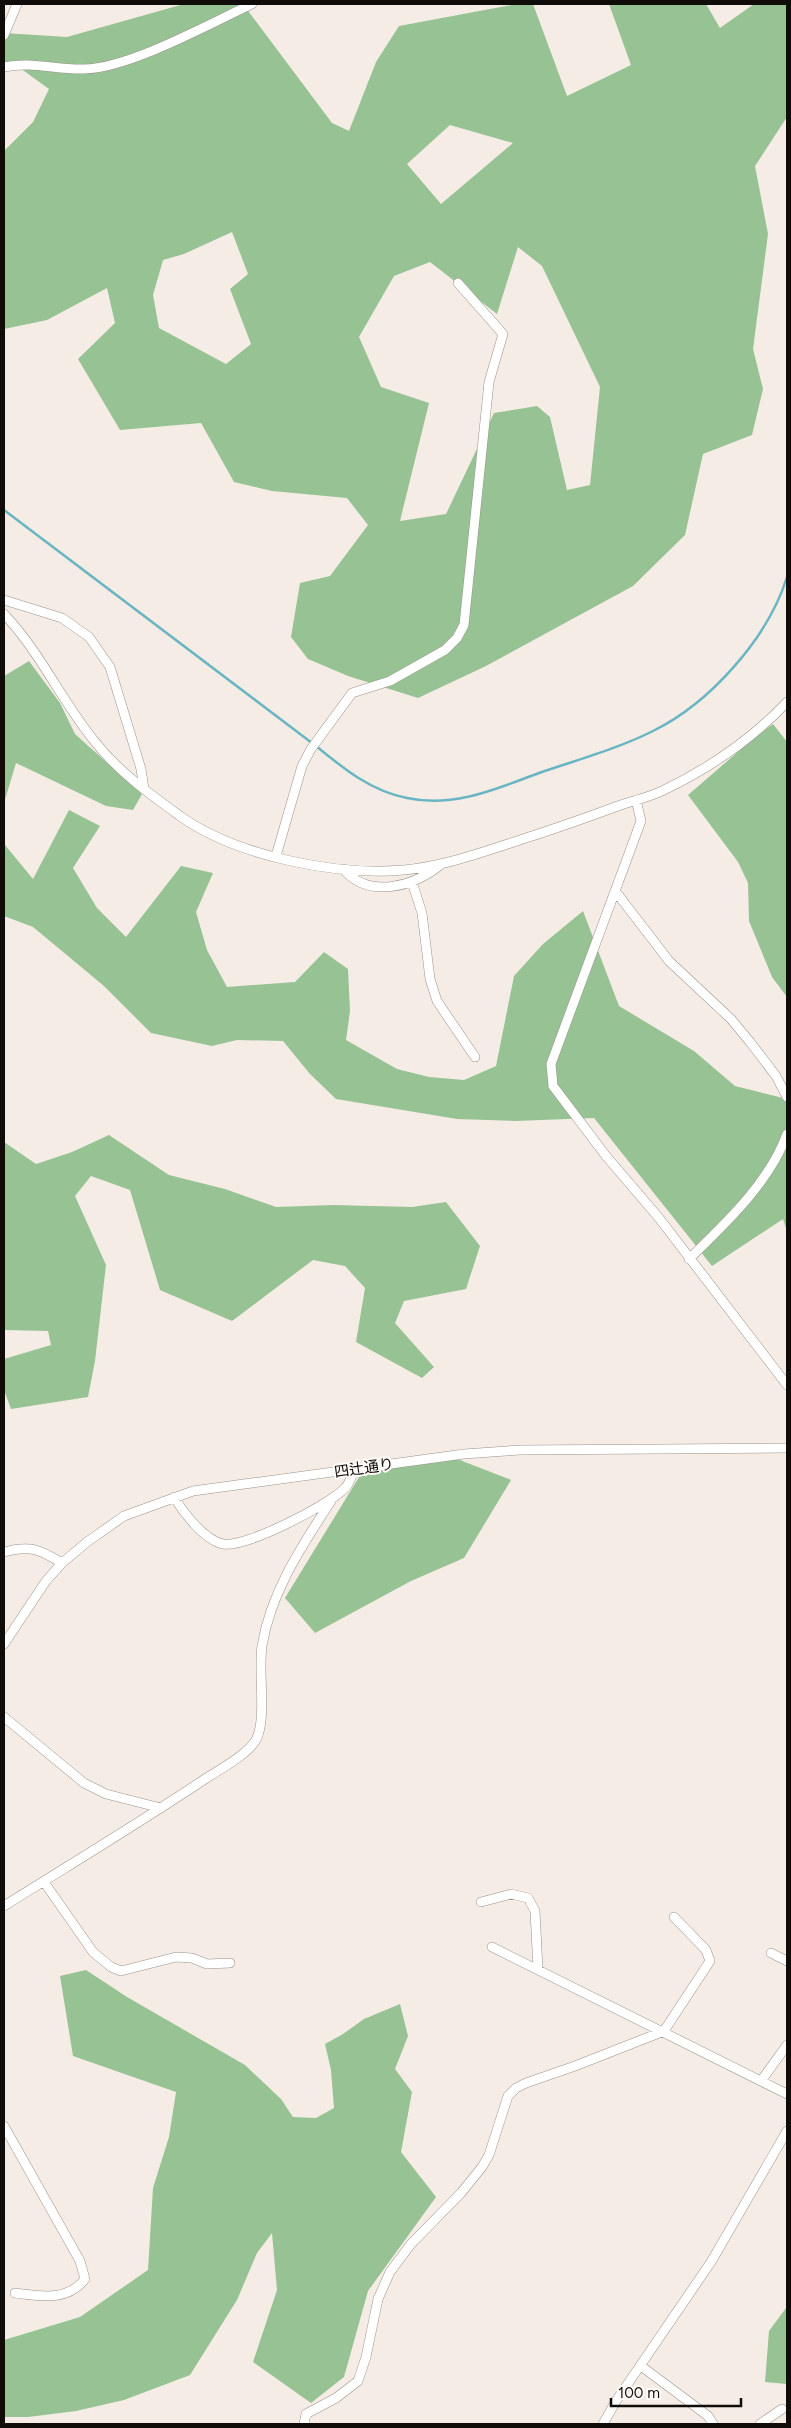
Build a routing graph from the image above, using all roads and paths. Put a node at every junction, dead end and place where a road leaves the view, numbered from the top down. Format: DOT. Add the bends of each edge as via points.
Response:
graph roads {
  1 [pos="17,4"];
  2 [pos="252,4"];
  3 [pos="4,35"];
  4 [pos="4,66"];
  5 [pos="458,283"];
  6 [pos="4,600"];
  7 [pos="4,614"];
  8 [pos="787,702"];
  9 [pos="144,789"];
  10 [pos="636,800"];
  11 [pos="276,856"];
  12 [pos="441,864"];
  13 [pos="344,869"];
  14 [pos="412,882"];
  15 [pos="616,892"];
  16 [pos="475,1057"];
  17 [pos="787,1097"];
  18 [pos="787,1134"];
  19 [pos="689,1258"];
  20 [pos="787,1385"];
  21 [pos="787,1448"];
  22 [pos="354,1469"];
  23 [pos="174,1497"];
  24 [pos="331,1500"];
  25 [pos="4,1552"];
  26 [pos="62,1563"];
  27 [pos="4,1644"];
  28 [pos="4,1717"];
  29 [pos="161,1808"];
  30 [pos="44,1882"];
  31 [pos="481,1902"];
  32 [pos="4,1906"];
  33 [pos="674,1917"];
  34 [pos="492,1947"];
  35 [pos="771,1953"];
  36 [pos="787,1961"];
  37 [pos="230,1963"];
  38 [pos="538,1969"];
  39 [pos="664,2031"];
  40 [pos="787,2045"];
  41 [pos="761,2080"];
  42 [pos="787,2094"];
  43 [pos="4,2126"];
  44 [pos="787,2131"];
  45 [pos="15,2293"];
  46 [pos="642,2366"];
  47 [pos="782,2409"];
  48 [pos="304,2424"];
  49 [pos="603,2424"];
  50 [pos="713,2424"];
  51 [pos="760,2424"];
  1 -- 3 [label="street"];
  2 -- 4 [label="street" via="177,39 111,64 85,69 18,64"];
  5 -- 11 [label="street" via="502,334 489,382 464,625 445,650 390,681 352,693 302,766"];
  6 -- 9 [label="street" via="62,618 88,637 110,667"];
  7 -- 9 [label="street" via="32,648 97,745"];
  8 -- 10 [label="street" via="762,728 734,748 662,791"];
  9 -- 11 [label="street" via="182,818 209,833"];
  10 -- 12 [label="street"];
  10 -- 15 [label="street" via="641,821"];
  11 -- 13 [label="street"];
  12 -- 13 [label="street" via="403,870"];
  12 -- 14 [label="street"];
  13 -- 14 [label="street" via="352,879 376,886 392,888"];
  14 -- 16 [label="street" via="422,913 430,979 437,1001"];
  15 -- 17 [label="street" via="669,961 731,1019 776,1076"];
  15 -- 19 [label="street" via="573,1002 550,1074 553,1086 567,1105"];
  18 -- 19 [label="street" via="780,1154 759,1183"];
  19 -- 20 [label="street"];
  21 -- 22 [label="street, 四辻通り" via="520,1450"];
  22 -- 23 [label="street, 四辻通り" via="202,1490"];
  22 -- 24 [label="street" via="350,1482"];
  23 -- 24 [label="street" via="184,1515 207,1535 220,1543 233,1545 259,1536"];
  23 -- 26 [label="street, 四辻通り" via="124,1516"];
  24 -- 29 [label="street" via="279,1587 265,1630 260,1673 261,1710 256,1740 244,1752"];
  25 -- 26 [label="street" via="22,1547 43,1551"];
  26 -- 27 [label="street, 四辻通り" via="46,1580"];
  28 -- 29 [label="street" via="84,1783 106,1794"];
  29 -- 30 [label="street"];
  30 -- 32 [label="street"];
  30 -- 37 [label="street" via="93,1952 111,1967 121,1971 176,1957 192,1958 207,1964"];
  31 -- 38 [label="street" via="511,1894 528,1898 535,1911"];
  33 -- 39 [label="street" via="706,1950 710,1961"];
  34 -- 38 [label="street"];
  35 -- 36 [label="street"];
  38 -- 39 [label="street"];
  39 -- 41 [label="street"];
  39 -- 48 [label="street" via="526,2083 508,2096 482,2167 411,2244 382,2287 358,2381 336,2398 306,2414"];
  40 -- 41 [label="street"];
  41 -- 42 [label="street"];
  43 -- 45 [label="street" via="80,2261 84,2279 80,2285 58,2296"];
  44 -- 46 [label="street" via="711,2262"];
  46 -- 49 [label="street"];
  46 -- 50 [label="street" via="708,2416"];
  47 -- 51 [label="street"];
}
